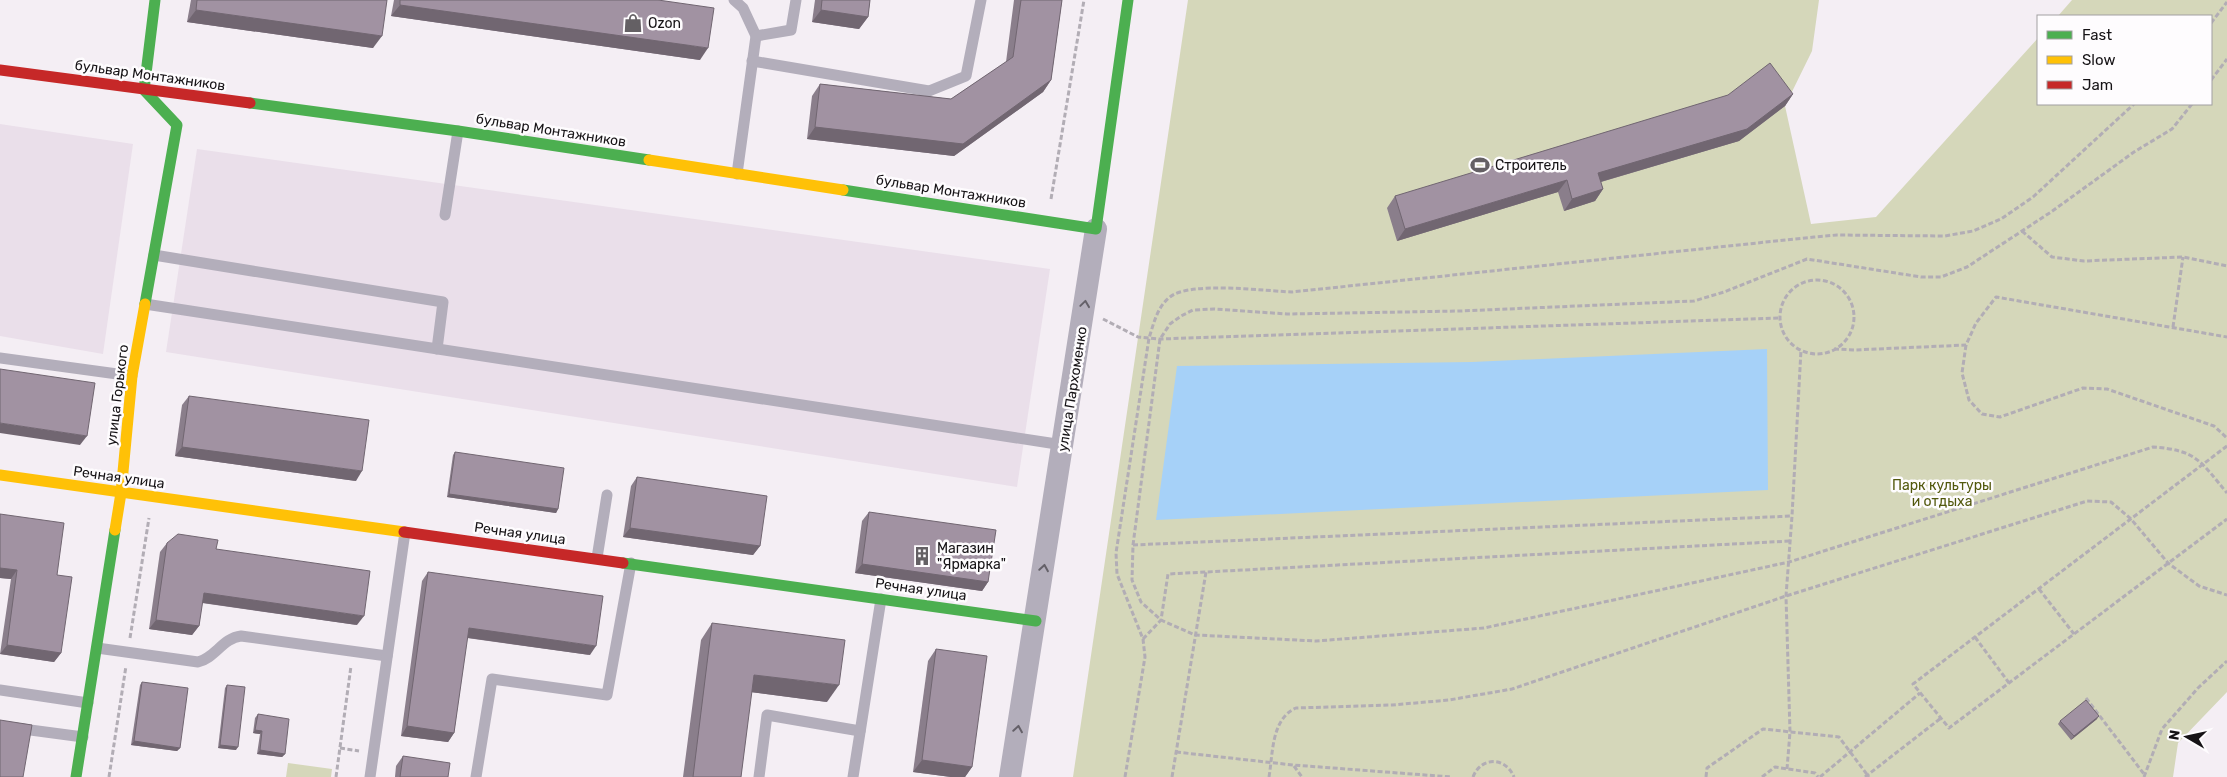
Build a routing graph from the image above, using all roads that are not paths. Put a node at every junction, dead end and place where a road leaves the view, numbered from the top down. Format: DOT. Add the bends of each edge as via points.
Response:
graph roads {
  1 [pos="155,0"];
  2 [pos="734,0"];
  3 [pos="796,0"];
  4 [pos="981,0"];
  5 [pos="1128,0"];
  6 [pos="756,36"];
  7 [pos="752,61"];
  8 [pos="0,70"];
  9 [pos="144,90"];
  10 [pos="458,131"];
  11 [pos="737,174"];
  12 [pos="446,215"];
  13 [pos="1096,229"];
  14 [pos="154,255"];
  15 [pos="145,304"];
  16 [pos="437,349"];
  17 [pos="0,358"];
  18 [pos="132,376"];
  19 [pos="1064,445"];
  20 [pos="0,475"];
  21 [pos="121,493"];
  22 [pos="607,495"];
  23 [pos="405,532"];
  24 [pos="598,558"];
  25 [pos="630,563"];
  26 [pos="881,599"];
  27 [pos="1036,621"];
  28 [pos="97,648"];
  29 [pos="387,656"];
  30 [pos="0,690"];
  31 [pos="88,703"];
  32 [pos="0,726"];
  33 [pos="860,731"];
  34 [pos="82,737"];
  35 [pos="79,777"];
  36 [pos="370,777"];
  37 [pos="476,777"];
  38 [pos="758,777"];
  39 [pos="853,777"];
  40 [pos="1010,777"];
  1 -- 9 [label="street"];
  2 -- 6 [label="lane" via="743,8"];
  3 -- 6 [label="lane" via="791,30"];
  4 -- 7 [label="lane" via="966,76 929,91"];
  5 -- 13 [label="street, улица Пархоменко"];
  6 -- 7 [label="lane"];
  7 -- 11 [label="lane"];
  8 -- 9 [label="street, бульвар Монтажников"];
  9 -- 10 [label="street, бульвар Монтажников"];
  9 -- 14 [label="street, улица Горького" via="177,125"];
  10 -- 11 [label="street, бульвар Монтажников"];
  10 -- 12 [label="lane"];
  11 -- 13 [label="street, бульвар Монтажников"];
  19 -- 13 [label="street, улица Пархоменко, one-way"];
  14 -- 15 [label="street, улица Горького"];
  14 -- 16 [label="lane" via="443,302"];
  15 -- 16 [label="lane"];
  15 -- 18 [label="street, улица Горького"];
  16 -- 19 [label="lane"];
  17 -- 18 [label="lane"];
  18 -- 21 [label="street, улица Горького"];
  27 -- 19 [label="street, улица Пархоменко, one-way"];
  20 -- 21 [label="street, Речная улица"];
  21 -- 23 [label="street, Речная улица"];
  21 -- 28 [label="street, улица Горького"];
  22 -- 24 [label="lane"];
  23 -- 24 [label="street, Речная улица"];
  23 -- 29 [label="lane"];
  24 -- 25 [label="street, Речная улица"];
  25 -- 26 [label="street, Речная улица"];
  25 -- 37 [label="lane" via="607,695 492,679"];
  26 -- 27 [label="street, Речная улица"];
  26 -- 33 [label="lane"];
  40 -- 27 [label="street, улица Пархоменко, one-way"];
  28 -- 29 [label="lane" via="198,662 207,659 232,638 242,636"];
  28 -- 31 [label="street, улица Горького"];
  29 -- 36 [label="lane"];
  30 -- 31 [label="lane"];
  31 -- 34 [label="street, улица Горького"];
  32 -- 34 [label="lane"];
  33 -- 38 [label="lane" via="767,715"];
  33 -- 39 [label="lane"];
  34 -- 35 [label="street, улица Горького"];
}
